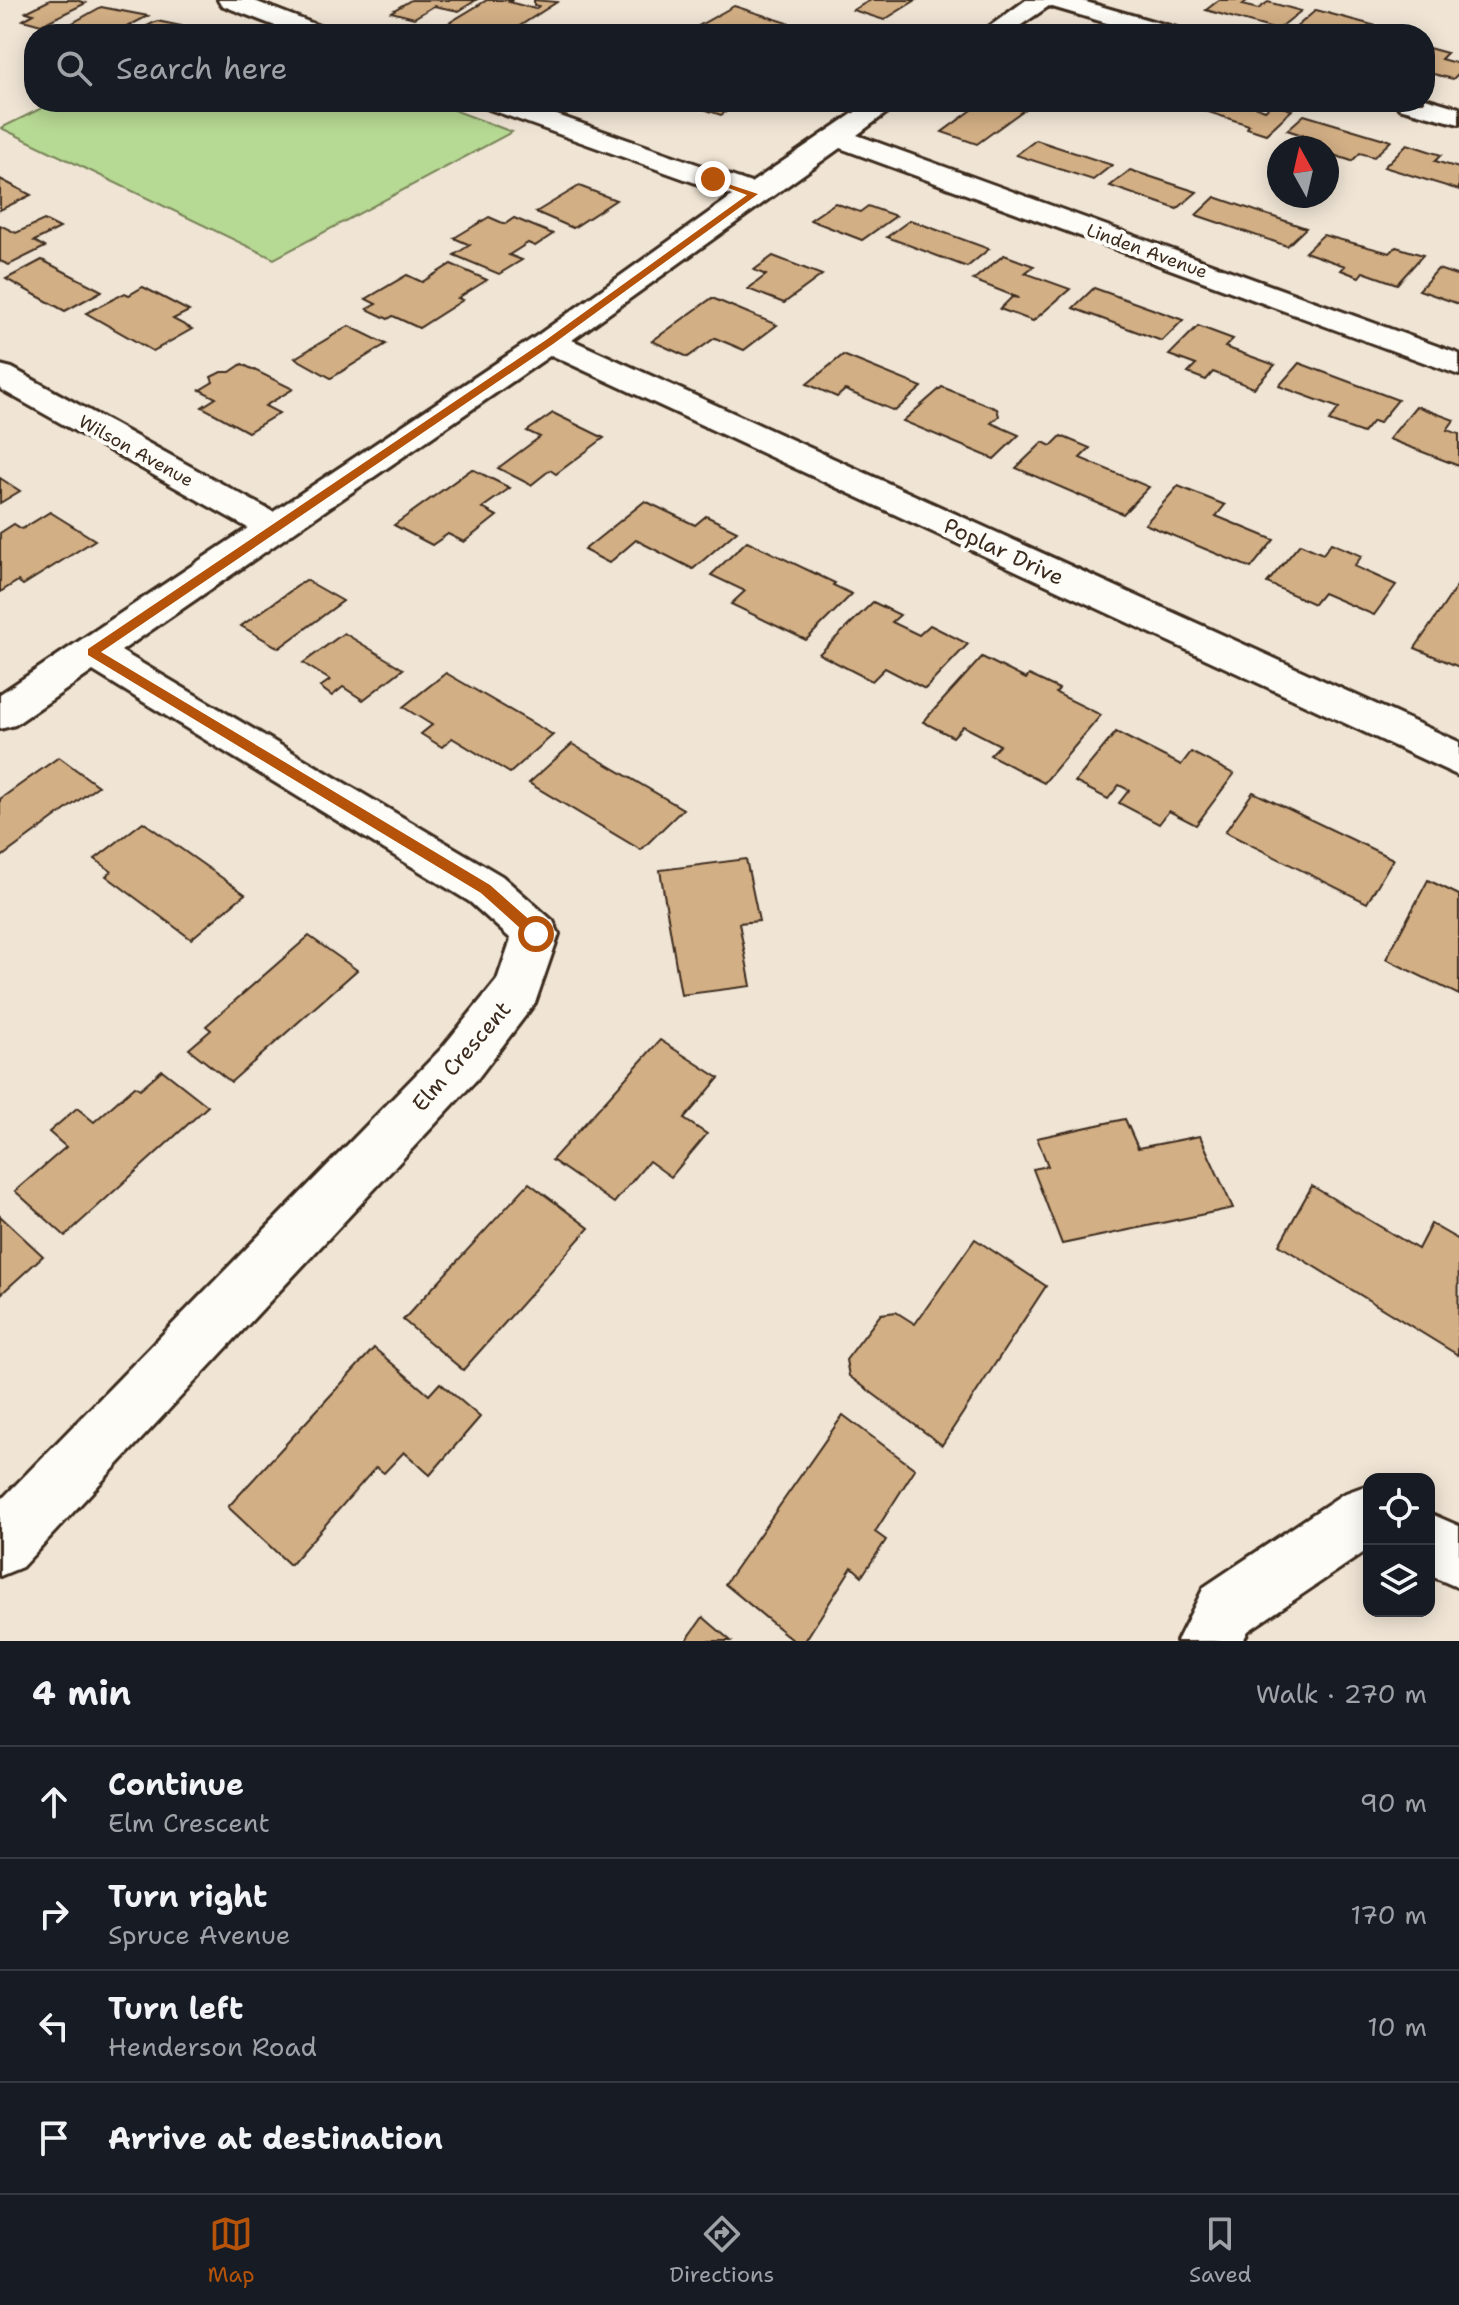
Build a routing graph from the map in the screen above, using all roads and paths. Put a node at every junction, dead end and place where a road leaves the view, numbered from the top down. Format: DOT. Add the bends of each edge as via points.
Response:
graph roads {
  1 [pos="230,0"];
  2 [pos="1042,0"];
  3 [pos="1053,0"];
  4 [pos="292,24"];
  5 [pos="1006,24"];
  6 [pos="1136,24"];
  7 [pos="1435,109"];
  8 [pos="523,112"];
  9 [pos="873,112"];
  10 [pos="1459,116"];
  11 [pos="836,137"];
  12 [pos="754,194"];
  13 [pos="549,342"];
  14 [pos="1459,365"];
  15 [pos="0,375"];
  16 [pos="273,527"];
  17 [pos="92,652"];
  18 [pos="0,714"];
  19 [pos="1459,760"];
  20 [pos="1363,1517"];
  21 [pos="0,1545"];
  22 [pos="1431,1545"];
  23 [pos="1459,1557"];
  24 [pos="1209,1641"];
  1 -- 4 [label="street"];
  2 -- 5 [label="street"];
  3 -- 6 [label="street"];
  7 -- 10 [label="street"];
  8 -- 12 [label="street"];
  9 -- 11 [label="street"];
  11 -- 12 [label="street"];
  11 -- 14 [label="street, Linden Avenue"];
  12 -- 13 [label="street"];
  13 -- 16 [label="street"];
  13 -- 19 [label="street, Poplar Drive"];
  15 -- 16 [label="street, Wilson Avenue"];
  16 -- 17 [label="street"];
  17 -- 18 [label="street"];
  17 -- 21 [label="street, Elm Crescent" via="486,889 536,934 518,989 460,1063"];
  20 -- 24 [label="street" via="1226,1609"];
  22 -- 23 [label="street"];
}
